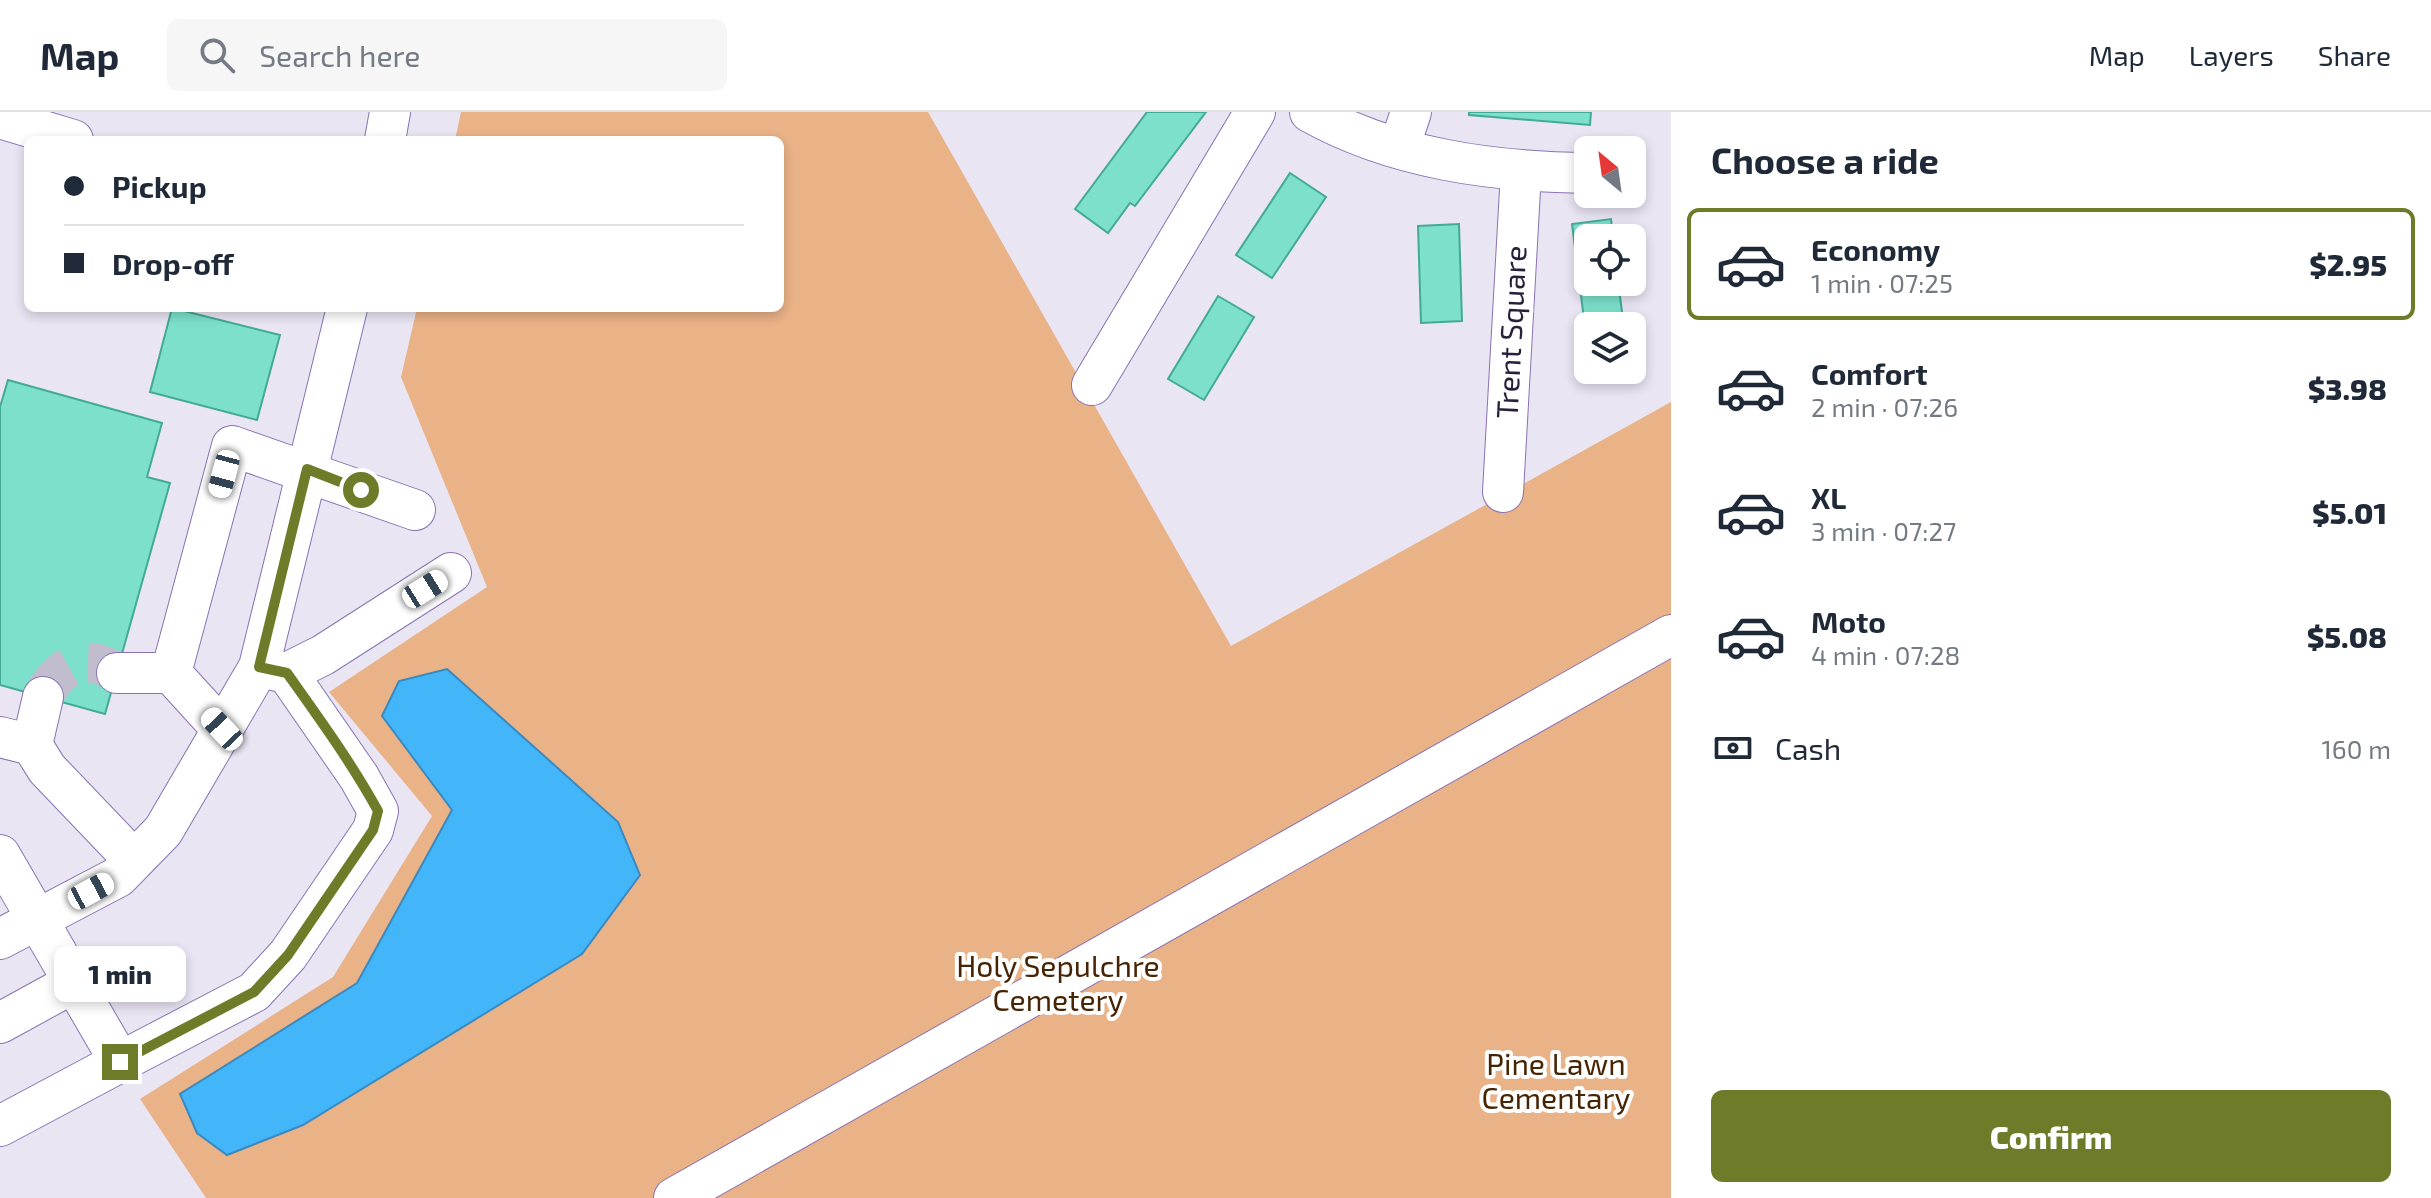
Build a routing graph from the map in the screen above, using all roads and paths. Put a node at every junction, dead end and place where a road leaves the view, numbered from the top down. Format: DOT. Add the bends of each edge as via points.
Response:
graph roads {
  1 [pos="390,112"];
  2 [pos="1255,112"];
  3 [pos="1310,112"];
  4 [pos="0,118"];
  5 [pos="1405,130"];
  6 [pos="60,136"];
  7 [pos="386,136"];
  8 [pos="1521,172"];
  9 [pos="1574,173"];
  10 [pos="346,312"];
  11 [pos="1092,385"];
  12 [pos="307,469"];
  13 [pos="1503,492"];
  14 [pos="415,510"];
  15 [pos="451,573"];
  16 [pos="1671,635"];
  17 [pos="273,670"];
  18 [pos="117,673"];
  19 [pos="171,673"];
  20 [pos="43,697"];
  21 [pos="222,729"];
  22 [pos="16,741"];
  23 [pos="0,855"];
  24 [pos="134,860"];
  25 [pos="37,920"];
  26 [pos="0,939"];
  27 [pos="73,983"];
  28 [pos="0,1023"];
  29 [pos="120,1062"];
  30 [pos="0,1126"];
  31 [pos="674,1198"];
  1 -- 7 [label="street"];
  2 -- 11 [label="street"];
  3 -- 5 [label="street"];
  4 -- 6 [label="street"];
  5 -- 8 [label="street" via="1460,163"];
  8 -- 9 [label="street"];
  8 -- 13 [label="street, Trent Square"];
  10 -- 12 [label="street"];
  12 -- 14 [label="street"];
  12 -- 17 [label="street"];
  12 -- 19 [label="street" via="232,446"];
  15 -- 17 [label="street" via="323,655"];
  16 -- 31 [label="street"];
  17 -- 21 [label="street"];
  17 -- 29 [label="street" via="372,799 378,811 373,830 288,955 254,992"];
  18 -- 19 [label="street"];
  19 -- 21 [label="street"];
  20 -- 22 [label="street"];
  21 -- 24 [label="street" via="163,831"];
  22 -- 24 [label="street"];
  23 -- 25 [label="street"];
  24 -- 25 [label="street" via="118,877"];
  25 -- 26 [label="street"];
  25 -- 27 [label="street"];
  27 -- 28 [label="street"];
  27 -- 29 [label="street"];
  29 -- 30 [label="street"];
}
